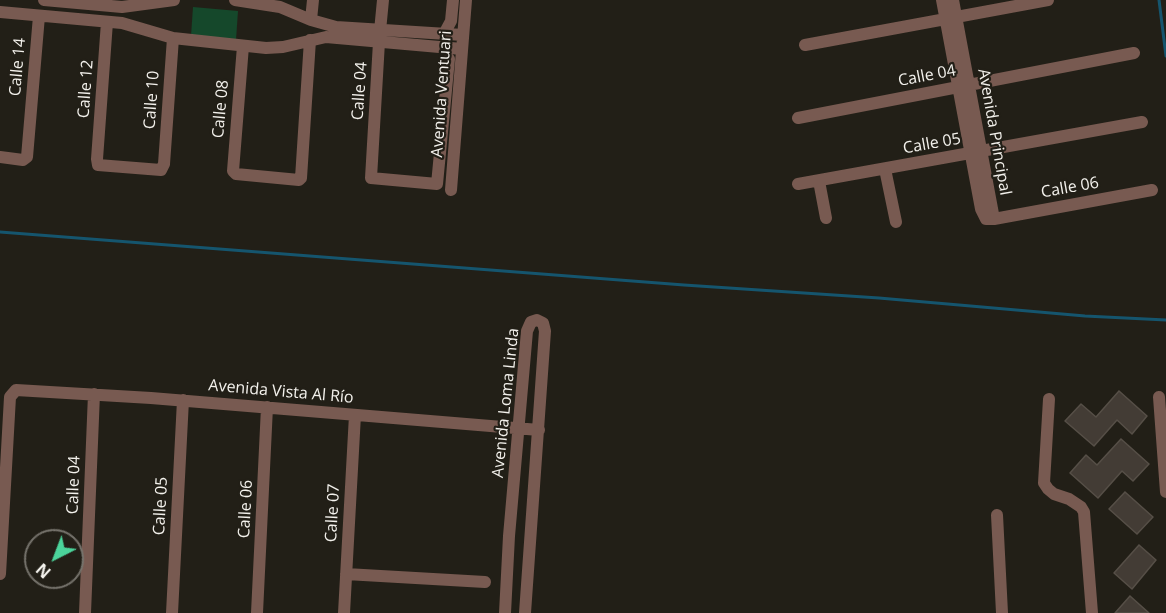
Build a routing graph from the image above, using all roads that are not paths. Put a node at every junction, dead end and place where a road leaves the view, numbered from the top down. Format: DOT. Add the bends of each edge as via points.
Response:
graph roads {
  1 [pos="44,0"];
  2 [pos="174,0"];
  3 [pos="242,0"];
  4 [pos="314,0"];
  5 [pos="383,0"];
  6 [pos="453,0"];
  7 [pos="466,0"];
  8 [pos="942,0"];
  9 [pos="953,0"];
  10 [pos="1048,0"];
  11 [pos="109,3"];
  12 [pos="132,7"];
  13 [pos="0,12"];
  14 [pos="39,16"];
  15 [pos="951,18"];
  16 [pos="311,20"];
  17 [pos="107,22"];
  18 [pos="130,25"];
  19 [pos="335,32"];
  20 [pos="444,34"];
  21 [pos="463,35"];
  22 [pos="380,36"];
  23 [pos="173,38"];
  24 [pos="310,40"];
  25 [pos="806,45"];
  26 [pos="243,46"];
  27 [pos="462,49"];
  28 [pos="1134,53"];
  29 [pos="449,59"];
  30 [pos="964,86"];
  31 [pos="798,118"];
  32 [pos="1142,122"];
  33 [pos="976,153"];
  34 [pos="0,157"];
  35 [pos="165,164"];
  36 [pos="885,169"];
  37 [pos="819,181"];
  38 [pos="798,184"];
  39 [pos="451,190"];
  40 [pos="1152,190"];
  41 [pos="826,218"];
  42 [pos="994,219"];
  43 [pos="896,222"];
  44 [pos="94,394"];
  45 [pos="1159,397"];
  46 [pos="1049,399"];
  47 [pos="183,400"];
  48 [pos="267,407"];
  49 [pos="5,410"];
  50 [pos="355,415"];
  51 [pos="519,428"];
  52 [pos="539,430"];
  53 [pos="3,476"];
  54 [pos="1166,492"];
  55 [pos="997,515"];
  56 [pos="1,541"];
  57 [pos="0,574"];
  58 [pos="346,574"];
  59 [pos="485,582"];
  60 [pos="85,613"];
  61 [pos="172,613"];
  62 [pos="257,613"];
  63 [pos="344,613"];
  64 [pos="505,613"];
  65 [pos="525,613"];
  66 [pos="1002,613"];
  67 [pos="1092,613"];
  1 -- 11 [label="street"];
  2 -- 12 [label="street"];
  3 -- 16 [label="street" via="280,7"];
  4 -- 16 [label="street"];
  5 -- 22 [label="street, Calle 04"];
  6 -- 20 [label="street" via="451,21"];
  7 -- 21 [label="street, Avenida Ventuari"];
  8 -- 15 [label="street, Avenida Principal"];
  9 -- 15 [label="street, Avenida Principal"];
  10 -- 15 [label="street"];
  11 -- 12 [label="street"];
  12 -- 18 [label="street"];
  13 -- 14 [label="street"];
  14 -- 17 [label="street"];
  14 -- 34 [label="street, Calle 14" via="27,157"];
  15 -- 25 [label="street"];
  15 -- 30 [label="street, Avenida Principal"];
  16 -- 19 [label="street"];
  17 -- 18 [label="street"];
  17 -- 35 [label="street, Calle 12" via="98,165 161,170"];
  18 -- 23 [label="street"];
  19 -- 22 [label="street"];
  19 -- 24 [label="street"];
  20 -- 21 [label="street"];
  20 -- 22 [label="street" via="428,31"];
  21 -- 27 [label="street, Avenida Ventuari"];
  22 -- 27 [label="street"];
  22 -- 29 [label="street, Calle 04" via="371,178 437,184"];
  23 -- 26 [label="street"];
  23 -- 35 [label="street, Calle 10"];
  24 -- 26 [label="street" via="273,48"];
  24 -- 26 [label="street, Calle 08" via="299,180 233,171"];
  27 -- 39 [label="street, Avenida Ventuari"];
  28 -- 30 [label="street, Calle 04"];
  30 -- 31 [label="street, Calle 04"];
  30 -- 33 [label="street, Avenida Principal"];
  32 -- 33 [label="street, Calle 05"];
  33 -- 36 [label="street, Calle 05"];
  33 -- 42 [label="street, Avenida Principal" via="982,215"];
  36 -- 37 [label="street, Calle 05"];
  36 -- 43 [label="street"];
  37 -- 38 [label="street, Calle 05"];
  37 -- 41 [label="street"];
  40 -- 42 [label="street, Calle 06"];
  44 -- 47 [label="street, Avenida Vista Al Río"];
  44 -- 49 [label="street, Avenida Vista Al Río" via="20,389 12,394"];
  44 -- 60 [label="street, Calle 04"];
  45 -- 54 [label="street"];
  46 -- 67 [label="street" via="1044,483 1084,512"];
  47 -- 48 [label="street, Avenida Vista Al Río"];
  47 -- 61 [label="street, Calle 05"];
  48 -- 50 [label="street, Avenida Vista Al Río"];
  48 -- 62 [label="street, Calle 06"];
  49 -- 53 [label="street"];
  50 -- 51 [label="street, Avenida Vista Al Río"];
  50 -- 58 [label="street, Calle 07"];
  51 -- 52 [label="street, Avenida Vista Al Río"];
  51 -- 52 [label="street, Avenida Loma Linda" via="527,329 537,320 543,323 545,331"];
  51 -- 64 [label="street, Avenida Loma Linda"];
  52 -- 65 [label="street, Avenida Loma Linda"];
  53 -- 56 [label="street"];
  55 -- 66 [label="street"];
  56 -- 57 [label="street"];
  58 -- 59 [label="street"];
  58 -- 63 [label="street, Calle 07"];
}
